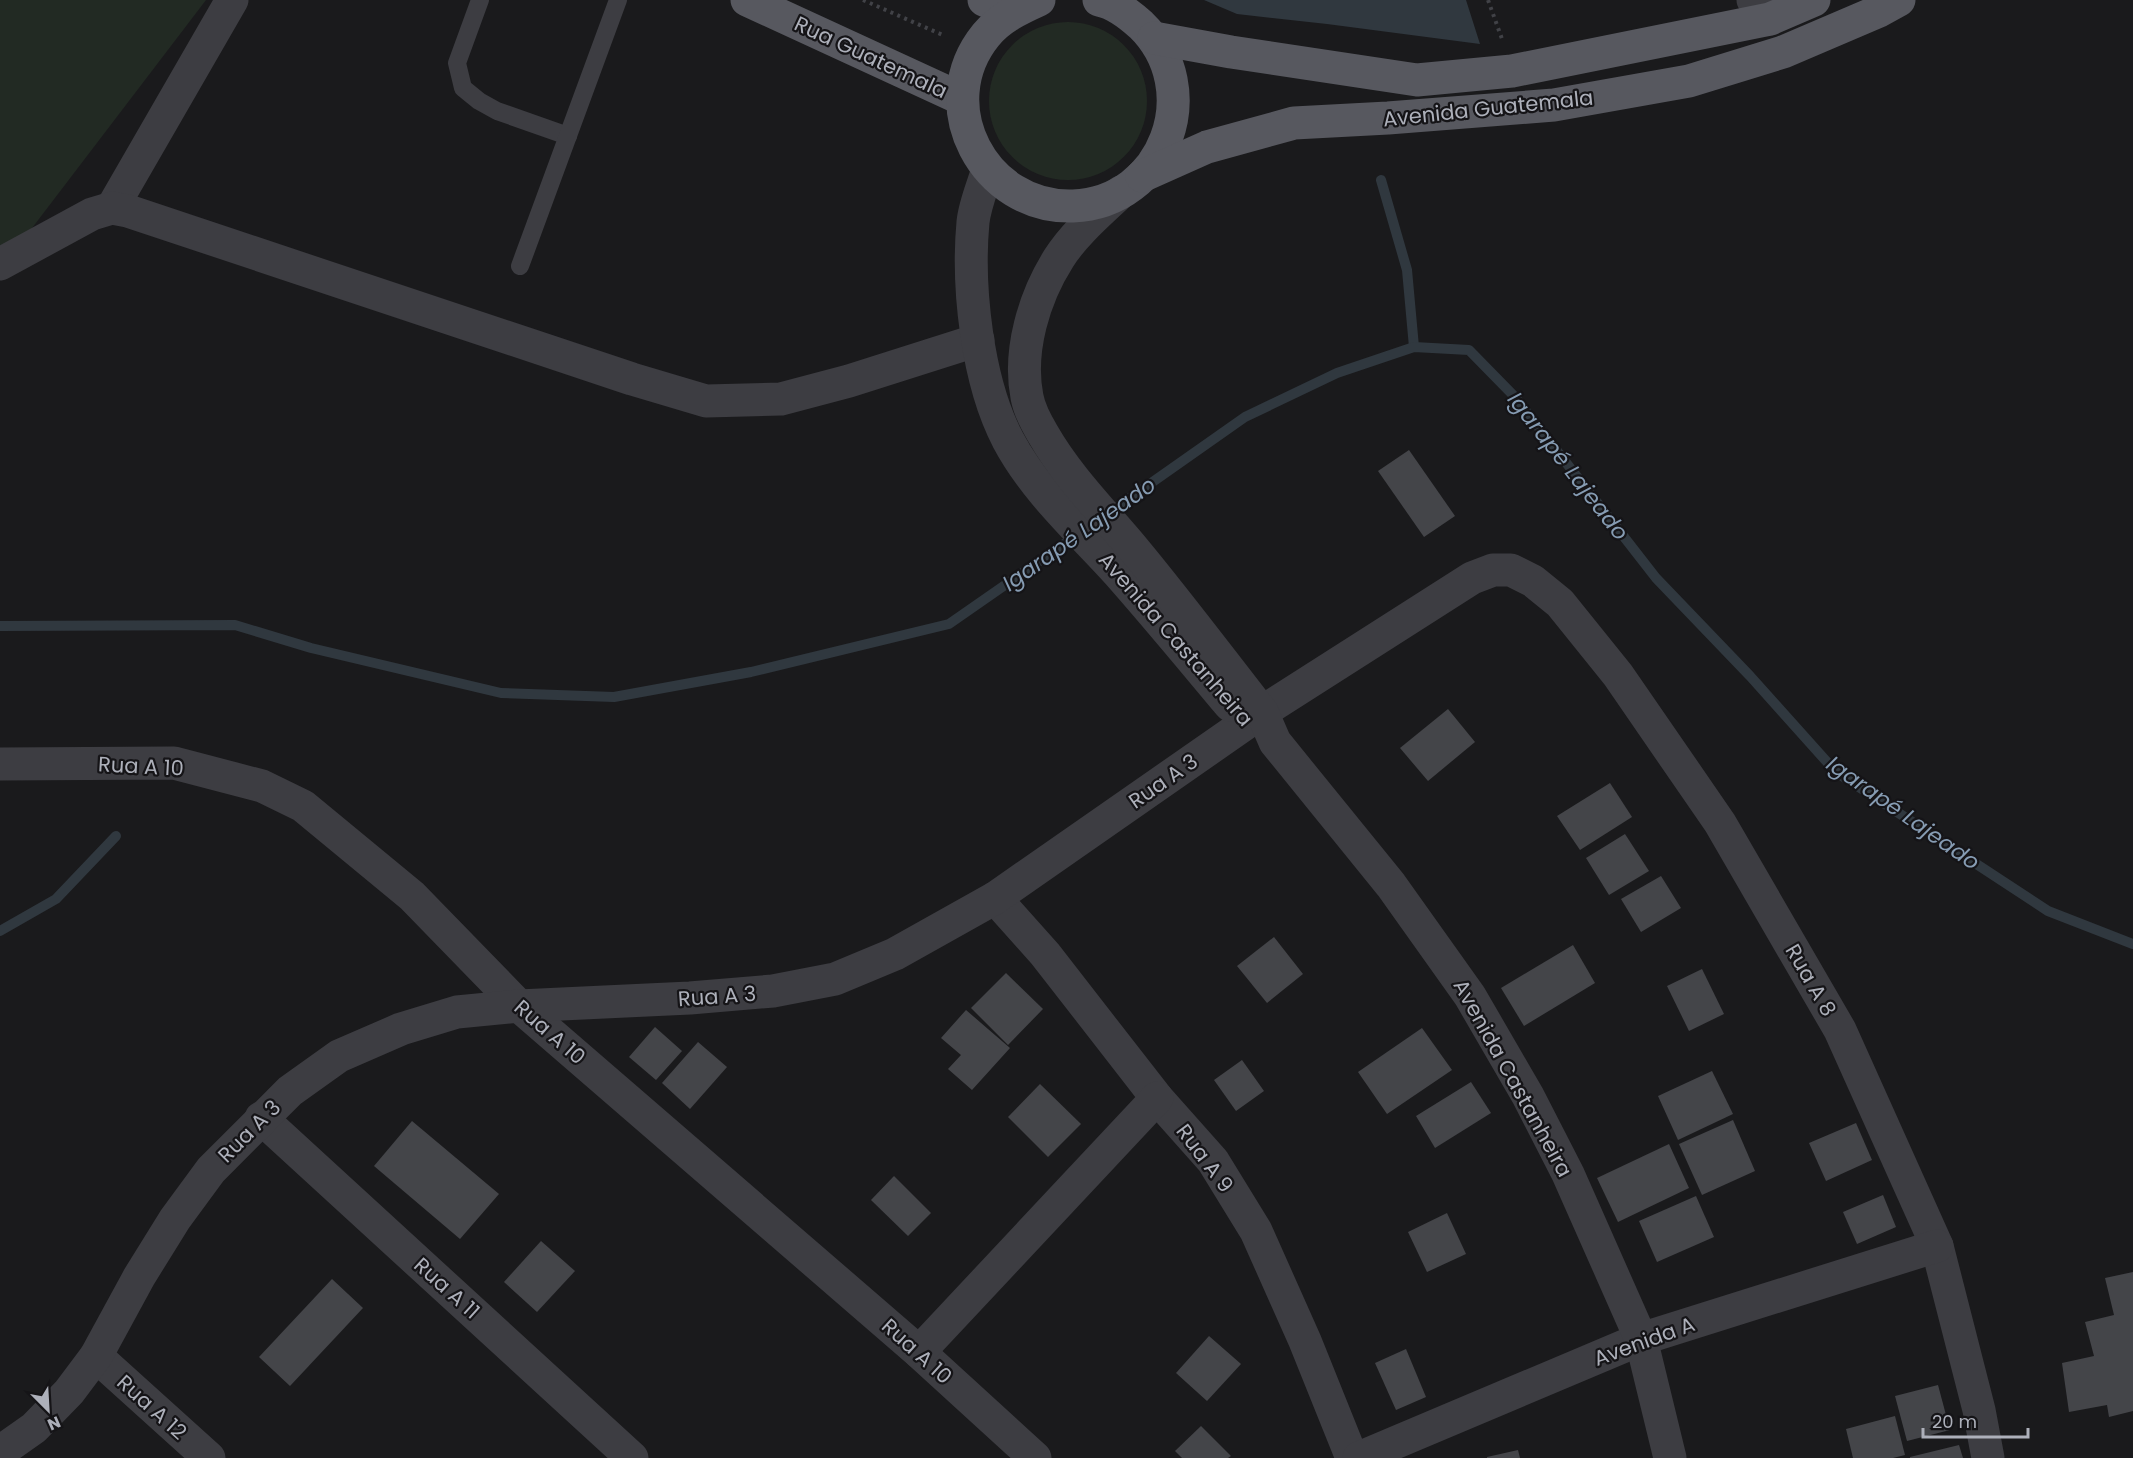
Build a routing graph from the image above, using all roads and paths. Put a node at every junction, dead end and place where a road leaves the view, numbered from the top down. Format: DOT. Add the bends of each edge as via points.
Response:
graph roads {
  1 [pos="232,0"];
  2 [pos="480,0"];
  3 [pos="618,0"];
  4 [pos="747,0"];
  5 [pos="863,0"];
  6 [pos="1099,0"];
  7 [pos="1814,0"];
  8 [pos="1899,0"];
  9 [pos="1011,4"];
  10 [pos="1761,10"];
  11 [pos="1154,38"];
  12 [pos="956,41"];
  13 [pos="962,99"];
  14 [pos="568,136"];
  15 [pos="988,169"];
  16 [pos="1132,184"];
  17 [pos="112,208"];
  18 [pos="0,264"];
  19 [pos="520,267"];
  20 [pos="978,340"];
  21 [pos="1087,517"];
  22 [pos="1511,570"];
  23 [pos="1254,718"];
  24 [pos="0,764"];
  25 [pos="995,898"];
  26 [pos="519,1006"];
  27 [pos="1157,1098"];
  28 [pos="261,1118"];
  29 [pos="1937,1246"];
  30 [pos="1641,1339"];
  31 [pos="919,1352"];
  32 [pos="96,1356"];
  33 [pos="0,1452"];
  34 [pos="209,1458"];
  35 [pos="633,1458"];
  36 [pos="1035,1458"];
  37 [pos="1352,1458"];
  38 [pos="1359,1458"];
  39 [pos="1670,1458"];
  40 [pos="1988,1458"];
  1 -- 17 [label="street"];
  2 -- 14 [label="lane" via="457,63 463,88 497,111"];
  3 -- 14 [label="lane"];
  4 -- 13 [label="main road, Rua Guatemala"];
  5 -- 12 [label="path"];
  6 -- 11 [label="main road" via="1132,16"];
  7 -- 10 [label="main road, Avenida Guatemala"];
  8 -- 16 [label="main road, Avenida Guatemala" via="1783,52 1689,81 1554,105 1294,123 1207,147"];
  9 -- 13 [label="main road" via="986,35 969,65"];
  10 -- 11 [label="main road, Avenida Guatemala" via="1512,71 1417,80"];
  11 -- 16 [label="main road" via="1169,65 1174,94 1172,125 1161,152"];
  13 -- 15 [label="main road, Avenida Guatemala" via="973,148"];
  14 -- 19 [label="lane"];
  15 -- 16 [label="main road, Avenida Guatemala" via="1005,186 1050,205 1099,202"];
  15 -- 20 [label="street, Avenida Castanheira" via="973,219"];
  16 -- 21 [label="street, Avenida Castanheira" via="1087,224 1059,258 1041,292 1024,359 1027,398"];
  17 -- 18 [label="street" via="92,214"];
  17 -- 20 [label="street" via="706,401 781,399"];
  20 -- 21 [label="street, Avenida Castanheira" via="992,405 1008,440 1052,502"];
  21 -- 23 [label="street, Avenida Castanheira"];
  22 -- 23 [label="street, Rua A 3" via="1493,570 1472,578"];
  22 -- 29 [label="street, Rua A 8" via="1533,581 1560,603 1618,675 1720,823 1840,1030"];
  23 -- 25 [label="street, Rua A 3"];
  23 -- 30 [label="street, Avenida Castanheira" via="1391,885 1470,996 1568,1174"];
  24 -- 26 [label="street, Rua A 10" via="174,764 262,786 303,806 412,897"];
  25 -- 26 [label="street, Rua A 3" via="895,954 835,979 773,991"];
  25 -- 27 [label="street, Rua A 9" via="1045,954"];
  26 -- 28 [label="street, Rua A 3" via="457,1012 401,1029 339,1056 290,1091"];
  26 -- 31 [label="street, Rua A 10"];
  27 -- 31 [label="street"];
  27 -- 37 [label="street, Rua A 9" via="1213,1161 1256,1231"];
  28 -- 32 [label="street, Rua A 3" via="211,1170 175,1219"];
  28 -- 35 [label="street, Rua A 11"];
  29 -- 30 [label="street, Avenida A"];
  29 -- 40 [label="street, Rua A 8"];
  30 -- 38 [label="street, Avenida A"];
  30 -- 39 [label="street, Avenida Castanheira"];
  31 -- 36 [label="street, Rua A 10"];
  32 -- 33 [label="street, Rua A 3" via="69,1392 34,1428"];
  32 -- 34 [label="street, Rua A 12"];
}
